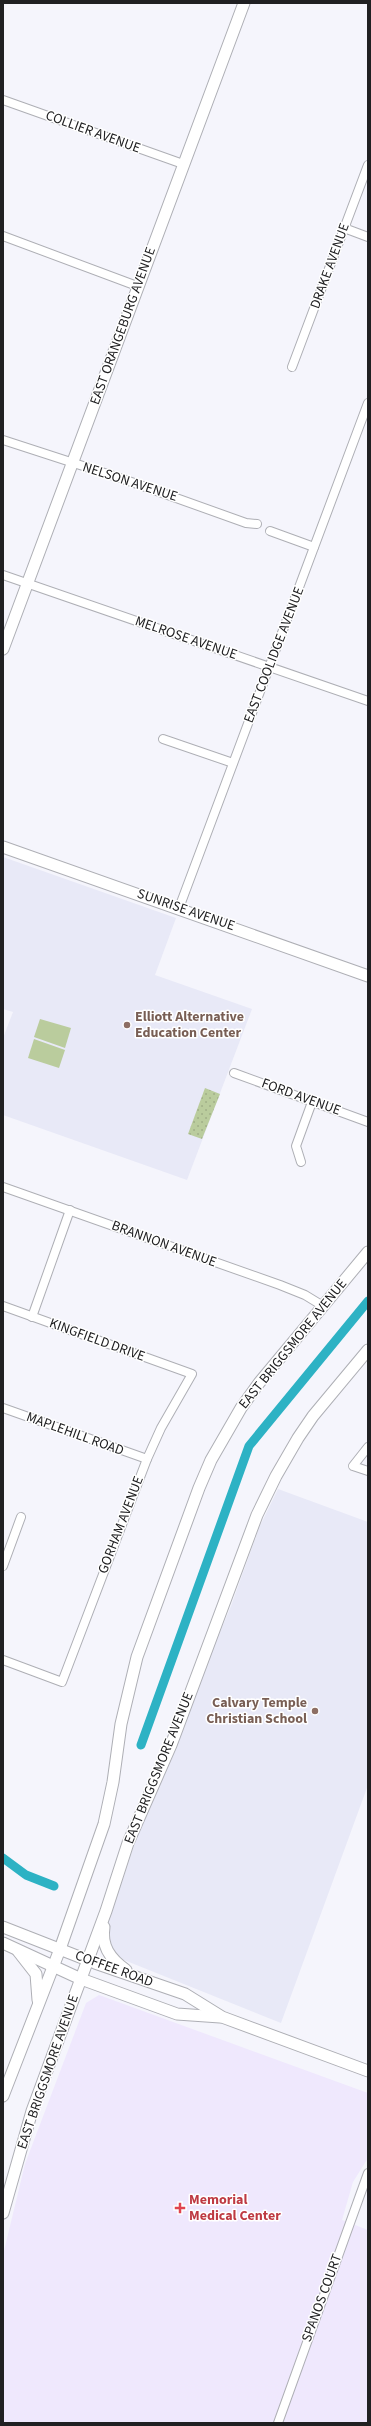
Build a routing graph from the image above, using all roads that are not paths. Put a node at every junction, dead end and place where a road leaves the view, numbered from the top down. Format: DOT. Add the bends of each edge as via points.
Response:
graph roads {
  1 [pos="244,3"];
  2 [pos="3,100"];
  3 [pos="183,164"];
  4 [pos="368,165"];
  5 [pos="344,228"];
  6 [pos="3,236"];
  7 [pos="368,237"];
  8 [pos="138,286"];
  9 [pos="292,367"];
  10 [pos="368,403"];
  11 [pos="3,440"];
  12 [pos="72,463"];
  13 [pos="257,524"];
  14 [pos="270,531"];
  15 [pos="314,547"];
  16 [pos="3,575"];
  17 [pos="27,584"];
  18 [pos="3,648"];
  19 [pos="269,666"];
  20 [pos="368,701"];
  21 [pos="163,739"];
  22 [pos="233,762"];
  23 [pos="3,846"];
  24 [pos="179,908"];
  25 [pos="368,976"];
  26 [pos="234,1073"];
  27 [pos="312,1102"];
  28 [pos="368,1122"];
  29 [pos="301,1162"];
  30 [pos="3,1187"];
  31 [pos="70,1210"];
  32 [pos="368,1252"];
  33 [pos="3,1306"];
  34 [pos="323,1306"];
  35 [pos="32,1317"];
  36 [pos="368,1350"];
  37 [pos="192,1374"];
  38 [pos="3,1408"];
  39 [pos="368,1447"];
  40 [pos="147,1459"];
  41 [pos="368,1471"];
  42 [pos="21,1517"];
  43 [pos="3,1566"];
  44 [pos="3,1660"];
  45 [pos="106,1911"];
  46 [pos="3,1927"];
  47 [pos="3,1943"];
  48 [pos="17,1949"];
  49 [pos="60,1949"];
  50 [pos="88,1960"];
  51 [pos="53,1967"];
  52 [pos="136,1977"];
  53 [pos="81,1979"];
  54 [pos="38,2004"];
  55 [pos="222,2017"];
  56 [pos="368,2071"];
  57 [pos="3,2096"];
  58 [pos="368,2174"];
  59 [pos="3,2213"];
  60 [pos="278,2423"];
  1 -- 3 [label="main road, EAST ORANGEBURG AVENUE"];
  2 -- 3 [label="street, COLLIER AVENUE"];
  3 -- 8 [label="main road, EAST ORANGEBURG AVENUE"];
  4 -- 5 [label="street, DRAKE AVENUE"];
  5 -- 7 [label="street"];
  5 -- 9 [label="street, DRAKE AVENUE"];
  6 -- 8 [label="street"];
  8 -- 12 [label="main road, EAST ORANGEBURG AVENUE"];
  10 -- 15 [label="street, EAST COOLIDGE AVENUE"];
  11 -- 12 [label="street, NELSON AVENUE"];
  12 -- 13 [label="street, NELSON AVENUE"];
  12 -- 17 [label="main road, EAST ORANGEBURG AVENUE"];
  14 -- 15 [label="street"];
  15 -- 19 [label="street, EAST COOLIDGE AVENUE"];
  16 -- 17 [label="street, MELROSE AVENUE"];
  17 -- 18 [label="main road, EAST ORANGEBURG AVENUE"];
  17 -- 19 [label="street, MELROSE AVENUE"];
  19 -- 20 [label="street, MELROSE AVENUE"];
  19 -- 22 [label="street, EAST COOLIDGE AVENUE"];
  21 -- 22 [label="street"];
  22 -- 24 [label="street, EAST COOLIDGE AVENUE"];
  23 -- 24 [label="main road, SUNRISE AVENUE"];
  24 -- 25 [label="main road, SUNRISE AVENUE"];
  26 -- 27 [label="street, FORD AVENUE"];
  27 -- 28 [label="street, FORD AVENUE"];
  27 -- 29 [label="street" via="296,1146"];
  30 -- 31 [label="street, BRANNON AVENUE"];
  31 -- 34 [label="street, BRANNON AVENUE" via="280,1285"];
  31 -- 35 [label="street"];
  32 -- 34 [label="main road, EAST BRIGGSMORE AVENUE"];
  33 -- 35 [label="street, KINGFIELD DRIVE"];
  34 -- 49 [label="main road, EAST BRIGGSMORE AVENUE" via="241,1408 214,1454 199,1488 137,1657 121,1724 105,1818"];
  35 -- 37 [label="street, KINGFIELD DRIVE"];
  36 -- 45 [label="main road, EAST BRIGGSMORE AVENUE" via="298,1438 257,1515 171,1745 128,1843"];
  37 -- 40 [label="street, GORHAM AVENUE" via="161,1428"];
  38 -- 40 [label="street, MAPLEHILL ROAD"];
  39 -- 41 [label="street" via="352,1466"];
  40 -- 44 [label="street, GORHAM AVENUE" via="62,1682"];
  42 -- 43 [label="street"];
  45 -- 50 [label="main road, EAST BRIGGSMORE AVENUE"];
  45 -- 52 [label="main road" via="103,1935 107,1954"];
  46 -- 49 [label="main road, COFFEE ROAD"];
  47 -- 48 [label="main road, COFFEE ROAD"];
  48 -- 51 [label="main road, COFFEE ROAD"];
  48 -- 54 [label="main road" via="36,1974"];
  49 -- 50 [label="main road, COFFEE ROAD"];
  49 -- 51 [label="main road, EAST BRIGGSMORE AVENUE"];
  50 -- 52 [label="main road, COFFEE ROAD"];
  50 -- 53 [label="main road, EAST BRIGGSMORE AVENUE"];
  51 -- 53 [label="main road, COFFEE ROAD"];
  51 -- 54 [label="main road, EAST BRIGGSMORE AVENUE"];
  52 -- 55 [label="main road, COFFEE ROAD" via="185,1994"];
  53 -- 55 [label="main road, COFFEE ROAD" via="177,2014"];
  53 -- 59 [label="main road, EAST BRIGGSMORE AVENUE" via="32,2111"];
  54 -- 57 [label="main road, EAST BRIGGSMORE AVENUE"];
  55 -- 56 [label="main road, COFFEE ROAD"];
  58 -- 60 [label="street, SPANOS COURT"];
}
